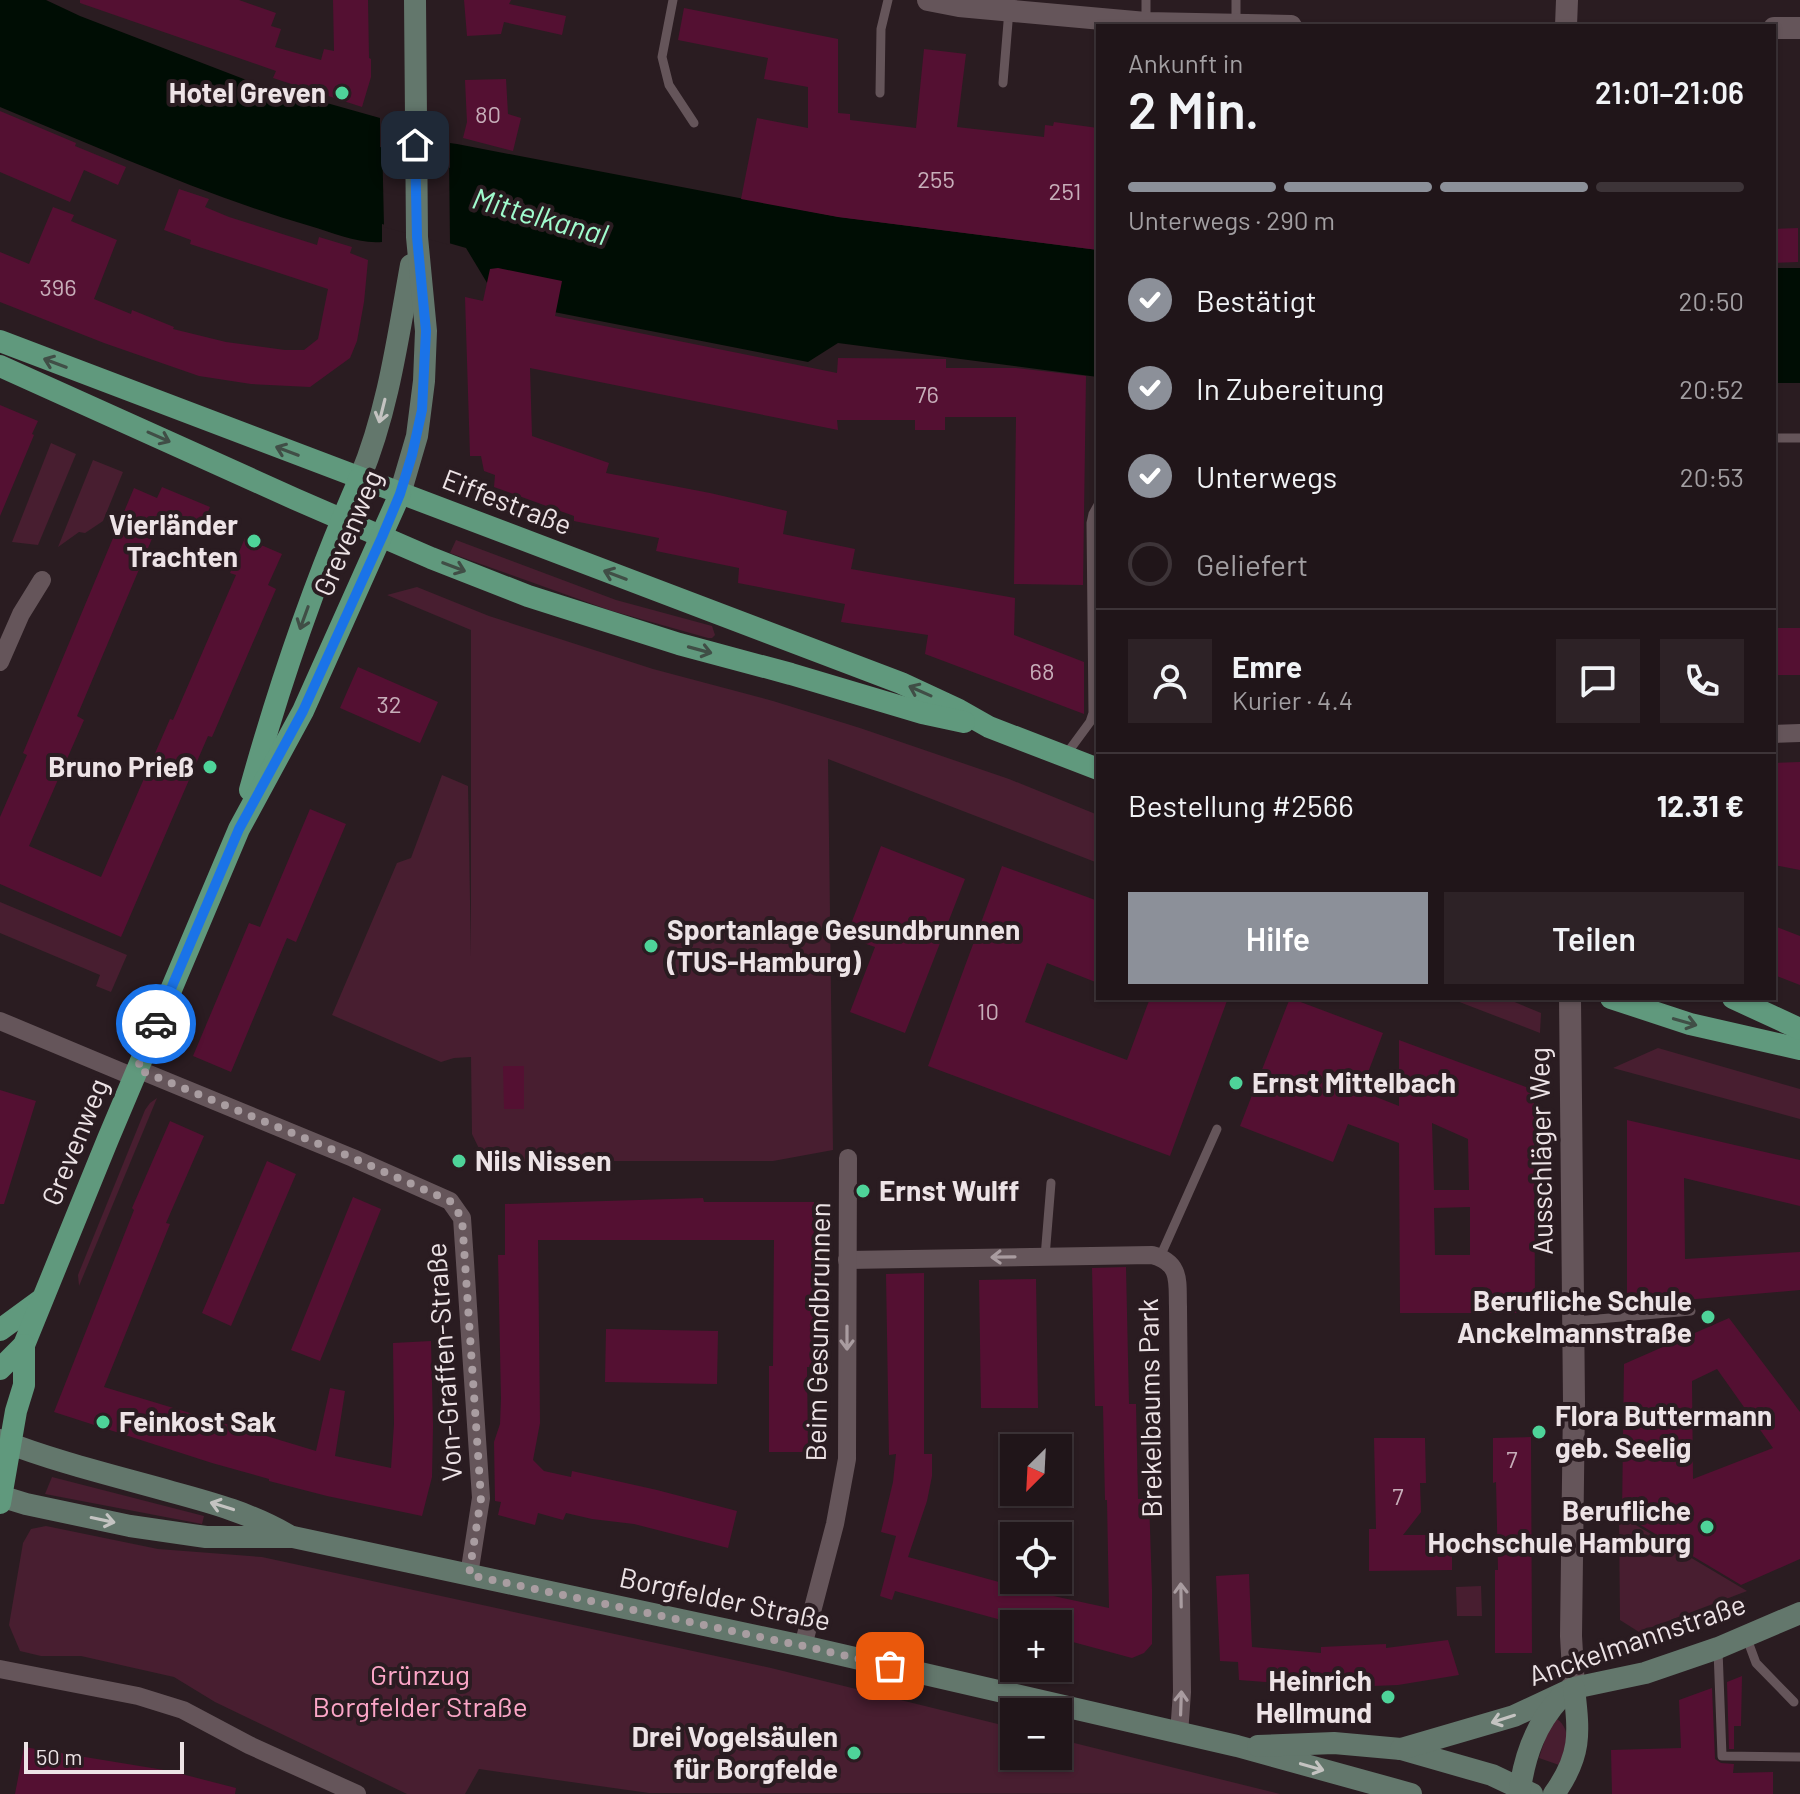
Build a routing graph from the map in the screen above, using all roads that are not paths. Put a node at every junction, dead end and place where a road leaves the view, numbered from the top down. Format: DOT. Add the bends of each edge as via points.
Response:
graph roads {
  1 [pos="415,0"];
  2 [pos="673,0"];
  3 [pos="888,0"];
  4 [pos="928,0"];
  5 [pos="1146,0"];
  6 [pos="1236,0"];
  7 [pos="1567,0"];
  8 [pos="959,3"];
  9 [pos="1009,10"];
  10 [pos="1146,23"];
  11 [pos="1191,24"];
  12 [pos="1236,24"];
  13 [pos="1566,24"];
  14 [pos="1776,28"];
  15 [pos="1800,28"];
  16 [pos="1003,83"];
  17 [pos="880,93"];
  18 [pos="694,123"];
  19 [pos="417,237"];
  20 [pos="0,341"];
  21 [pos="0,366"];
  22 [pos="1776,438"];
  23 [pos="1800,438"];
  24 [pos="360,478"];
  25 [pos="400,494"];
  26 [pos="1096,509"];
  27 [pos="342,519"];
  28 [pos="382,537"];
  29 [pos="42,580"];
  30 [pos="0,662"];
  31 [pos="989,727"];
  32 [pos="1800,733"];
  33 [pos="1776,734"];
  34 [pos="1065,756"];
  35 [pos="1096,768"];
  36 [pos="239,829"];
  37 [pos="1570,1000"];
  38 [pos="1617,1000"];
  39 [pos="1737,1000"];
  40 [pos="0,1021"];
  41 [pos="1800,1029"];
  42 [pos="1800,1049"];
  43 [pos="135,1073"];
  44 [pos="1217,1129"];
  45 [pos="848,1158"];
  46 [pos="1051,1183"];
  47 [pos="1045,1257"];
  48 [pos="1160,1257"];
  49 [pos="847,1260"];
  50 [pos="42,1300"];
  51 [pos="1691,1311"];
  52 [pos="1573,1322"];
  53 [pos="0,1330"];
  54 [pos="24,1345"];
  55 [pos="0,1369"];
  56 [pos="3,1440"];
  57 [pos="0,1497"];
  58 [pos="0,1503"];
  59 [pos="293,1537"];
  60 [pos="469,1575"];
  61 [pos="1800,1613"];
  62 [pos="1746,1636"];
  63 [pos="803,1646"];
  64 [pos="1718,1648"];
  65 [pos="0,1669"];
  66 [pos="1574,1688"];
  67 [pos="1794,1702"];
  68 [pos="1179,1734"];
  69 [pos="1237,1746"];
  70 [pos="1401,1749"];
  71 [pos="1800,1757"];
  72 [pos="1525,1792"];
  73 [pos="357,1794"];
  74 [pos="1411,1794"];
  75 [pos="1554,1794"];
  1 -- 19 [label="main road, Grevenweg"];
  2 -- 18 [label="lane" via="662,57 669,85"];
  3 -- 17 [label="lane" via="881,29"];
  4 -- 8 [label="street"];
  5 -- 10 [label="lane"];
  6 -- 12 [label="lane"];
  7 -- 13 [label="street"];
  8 -- 9 [label="street"];
  9 -- 10 [label="street"];
  9 -- 16 [label="lane"];
  10 -- 11 [label="street"];
  14 -- 15 [label="street"];
  19 -- 24 [label="main road, Grevenweg, one-way" via="393,369"];
  19 -- 25 [label="main road, Grevenweg" via="426,331 424,381 417,436"];
  24 -- 20 [label="main road, Eiffestraße, one-way"];
  21 -- 27 [label="main road, Eiffestraße, one-way"];
  22 -- 23 [label="lane"];
  24 -- 25 [label="main road, Eiffestraße"];
  24 -- 27 [label="main road, Grevenweg"];
  25 -- 28 [label="main road, Grevenweg"];
  31 -- 25 [label="main road, Eiffestraße, one-way" via="901,683"];
  26 -- 34 [label="lane" via="1091,523 1093,713"];
  27 -- 28 [label="main road, Eiffestraße"];
  27 -- 36 [label="main road, Grevenweg, one-way" via="275,698"];
  28 -- 31 [label="main road, Eiffestraße, one-way" via="528,596 638,631 922,713"];
  28 -- 36 [label="main road, Grevenweg" via="303,711"];
  29 -- 30 [label="street"];
  31 -- 34 [label="main road, Eiffestraße"];
  32 -- 33 [label="street"];
  34 -- 35 [label="main road, Eiffestraße"];
  36 -- 43 [label="main road, Grevenweg"];
  37 -- 52 [label="street, Ausschläger Weg"];
  38 -- 42 [label="main road, one-way" via="1690,1024"];
  39 -- 41 [label="main road"];
  40 -- 43 [label="street, Von-Graffen-Straße"];
  43 -- 50 [label="main road, Grevenweg"];
  43 -- 60 [label="street, Von-Graffen-Straße" via="436,1194 450,1201 462,1218 481,1498"];
  44 -- 48 [label="lane"];
  45 -- 49 [label="street, Beim Gesundbrunnen"];
  46 -- 47 [label="lane"];
  47 -- 48 [label="street, Brekelbaums Park"];
  47 -- 49 [label="street, Brekelbaums Park, one-way"];
  68 -- 48 [label="street, Brekelbaums Park, one-way" via="1177,1274"];
  49 -- 63 [label="street, Beim Gesundbrunnen, one-way" via="847,1459"];
  50 -- 53 [label="main road"];
  50 -- 54 [label="main road, Grevenweg"];
  51 -- 52 [label="lane"];
  52 -- 66 [label="street, Ausschläger Weg"];
  54 -- 55 [label="main road, Grevenweg"];
  54 -- 56 [label="main road, Grevenweg" via="24,1385"];
  56 -- 57 [label="main road, Grevenweg"];
  59 -- 56 [label="main road, Borgfelder Straße, one-way" via="229,1508"];
  57 -- 58 [label="main road, Grevenweg"];
  57 -- 59 [label="main road, Borgfelder Straße, one-way" via="206,1537"];
  59 -- 60 [label="main road, Borgfelder Straße"];
  60 -- 63 [label="main road, Borgfelder Straße"];
  61 -- 62 [label="main road, Anckelmannstraße"];
  62 -- 64 [label="main road, Anckelmannstraße"];
  62 -- 67 [label="lane" via="1756,1663"];
  63 -- 68 [label="main road, Borgfelder Straße"];
  64 -- 66 [label="main road, Anckelmannstraße" via="1645,1673"];
  64 -- 71 [label="lane" via="1722,1756"];
  65 -- 73 [label="street" via="183,1710"];
  66 -- 70 [label="main road, Anckelmannstraße, one-way" via="1514,1716"];
  66 -- 72 [label="main road" via="1534,1735"];
  66 -- 75 [label="main road, Ausschläger Weg" via="1578,1737 1570,1769"];
  68 -- 69 [label="main road, Borgfelder Straße"];
  69 -- 70 [label="main road, Borgfelder Straße" via="1334,1743"];
  69 -- 74 [label="main road, Borgfelder Straße, one-way"];
  70 -- 72 [label="main road, Borgfelder Straße" via="1492,1775"];
}
